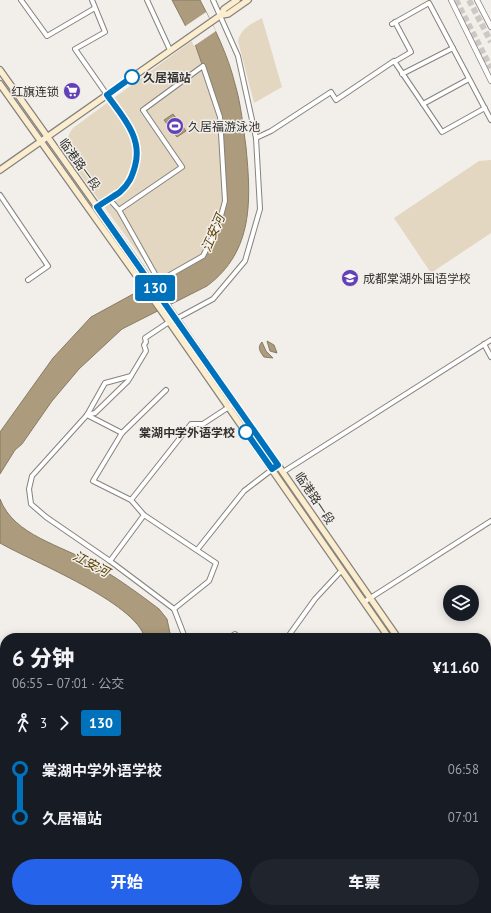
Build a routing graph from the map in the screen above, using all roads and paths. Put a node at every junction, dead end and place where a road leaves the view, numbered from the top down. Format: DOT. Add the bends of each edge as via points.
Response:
graph roads {
  1 [pos="22,0"];
  2 [pos="92,0"];
  3 [pos="147,0"];
  4 [pos="213,0"];
  5 [pos="236,0"];
  6 [pos="248,0"];
  7 [pos="451,0"];
  8 [pos="477,0"];
  9 [pos="95,8"];
  10 [pos="220,15"];
  11 [pos="491,27"];
  12 [pos="453,48"];
  13 [pos="170,50"];
  14 [pos="394,62"];
  15 [pos="0,70"];
  16 [pos="402,74"];
  17 [pos="469,79"];
  18 [pos="491,82"];
  19 [pos="0,84"];
  20 [pos="107,95"];
  21 [pos="423,104"];
  22 [pos="484,108"];
  23 [pos="491,120"];
  24 [pos="46,136"];
  25 [pos="256,138"];
  26 [pos="40,140"];
  27 [pos="0,170"];
  28 [pos="0,194"];
  29 [pos="109,199"];
  30 [pos="97,207"];
  31 [pos="119,210"];
  32 [pos="28,280"];
  33 [pos="176,319"];
  34 [pos="169,322"];
  35 [pos="491,340"];
  36 [pos="484,344"];
  37 [pos="491,357"];
  38 [pos="131,376"];
  39 [pos="166,390"];
  40 [pos="235,403"];
  41 [pos="228,407"];
  42 [pos="87,415"];
  43 [pos="122,434"];
  44 [pos="278,465"];
  45 [pos="272,469"];
  46 [pos="283,472"];
  47 [pos="131,500"];
  48 [pos="144,515"];
  49 [pos="491,520"];
  50 [pos="197,550"];
  51 [pos="110,561"];
  52 [pos="341,571"];
  53 [pos="370,598"];
  54 [pos="364,602"];
  55 [pos="174,609"];
  56 [pos="183,633"];
  57 [pos="291,633"];
  58 [pos="383,633"];
  59 [pos="394,633"];
  1 -- 9 [label="street" via="47,36"];
  2 -- 9 [label="street"];
  3 -- 13 [label="street"];
  4 -- 10 [label="street"];
  5 -- 10 [label="main road"];
  6 -- 10 [label="main road" via="228,14"];
  7 -- 18 [label="street"];
  8 -- 11 [label="street"];
  9 -- 20 [label="street" via="105,32 75,50"];
  10 -- 13 [label="main road"];
  10 -- 25 [label="street" via="238,56"];
  12 -- 14 [label="street" via="429,3 394,23 411,52"];
  12 -- 16 [label="street"];
  12 -- 17 [label="street"];
  13 -- 20 [label="main road"];
  14 -- 16 [label="street"];
  14 -- 25 [label="street" via="336,100 331,92"];
  15 -- 24 [label="main road, 临港路一段"];
  16 -- 21 [label="street"];
  17 -- 21 [label="street"];
  17 -- 22 [label="street"];
  19 -- 26 [label="main road, 临港路一段"];
  20 -- 24 [label="main road"];
  20 -- 29 [label="street" via="133,132 138,157 132,179"];
  21 -- 22 [label="street" via="442,132"];
  22 -- 23 [label="street"];
  24 -- 26 [label="main road"];
  24 -- 30 [label="main road, 临港路一段"];
  25 -- 33 [label="street" via="260,209 245,261 213,298"];
  26 -- 27 [label="main road"];
  26 -- 34 [label="main road, 临港路一段"];
  28 -- 32 [label="street" via="48,266"];
  29 -- 30 [label="street"];
  29 -- 31 [label="street"];
  30 -- 33 [label="main road, 临港路一段"];
  31 -- 31 [label="street" via="182,168 143,110 203,66 220,117 225,201 210,246 203,256 159,280"];
  33 -- 40 [label="main road, 临港路一段"];
  34 -- 38 [label="street" via="146,338 146,351"];
  34 -- 41 [label="main road, 临港路一段"];
  35 -- 36 [label="street"];
  36 -- 37 [label="street"];
  36 -- 46 [label="street"];
  38 -- 42 [label="street" via="95,413"];
  38 -- 42 [label="street" via="105,383"];
  39 -- 43 [label="street"];
  40 -- 41 [label="street"];
  40 -- 44 [label="main road, 临港路一段"];
  41 -- 45 [label="main road, 临港路一段"];
  41 -- 47 [label="street" via="203,424 191,424"];
  42 -- 43 [label="street"];
  42 -- 51 [label="street" via="32,476 29,489 31,504"];
  43 -- 47 [label="street" via="93,481"];
  44 -- 45 [label="street"];
  44 -- 46 [label="main road, 临港路一段"];
  45 -- 50 [label="street" via="244,491"];
  45 -- 52 [label="main road, 临港路一段"];
  46 -- 53 [label="main road, 临港路一段"];
  47 -- 48 [label="street"];
  48 -- 50 [label="street"];
  48 -- 51 [label="street"];
  49 -- 53 [label="street"];
  50 -- 55 [label="street" via="216,563 214,569 209,581"];
  51 -- 55 [label="street"];
  52 -- 54 [label="main road, 临港路一段"];
  52 -- 57 [label="street" via="315,599"];
  53 -- 54 [label="street"];
  53 -- 59 [label="main road, 临港路一段"];
  54 -- 58 [label="main road, 临港路一段"];
  55 -- 56 [label="street"];
}
